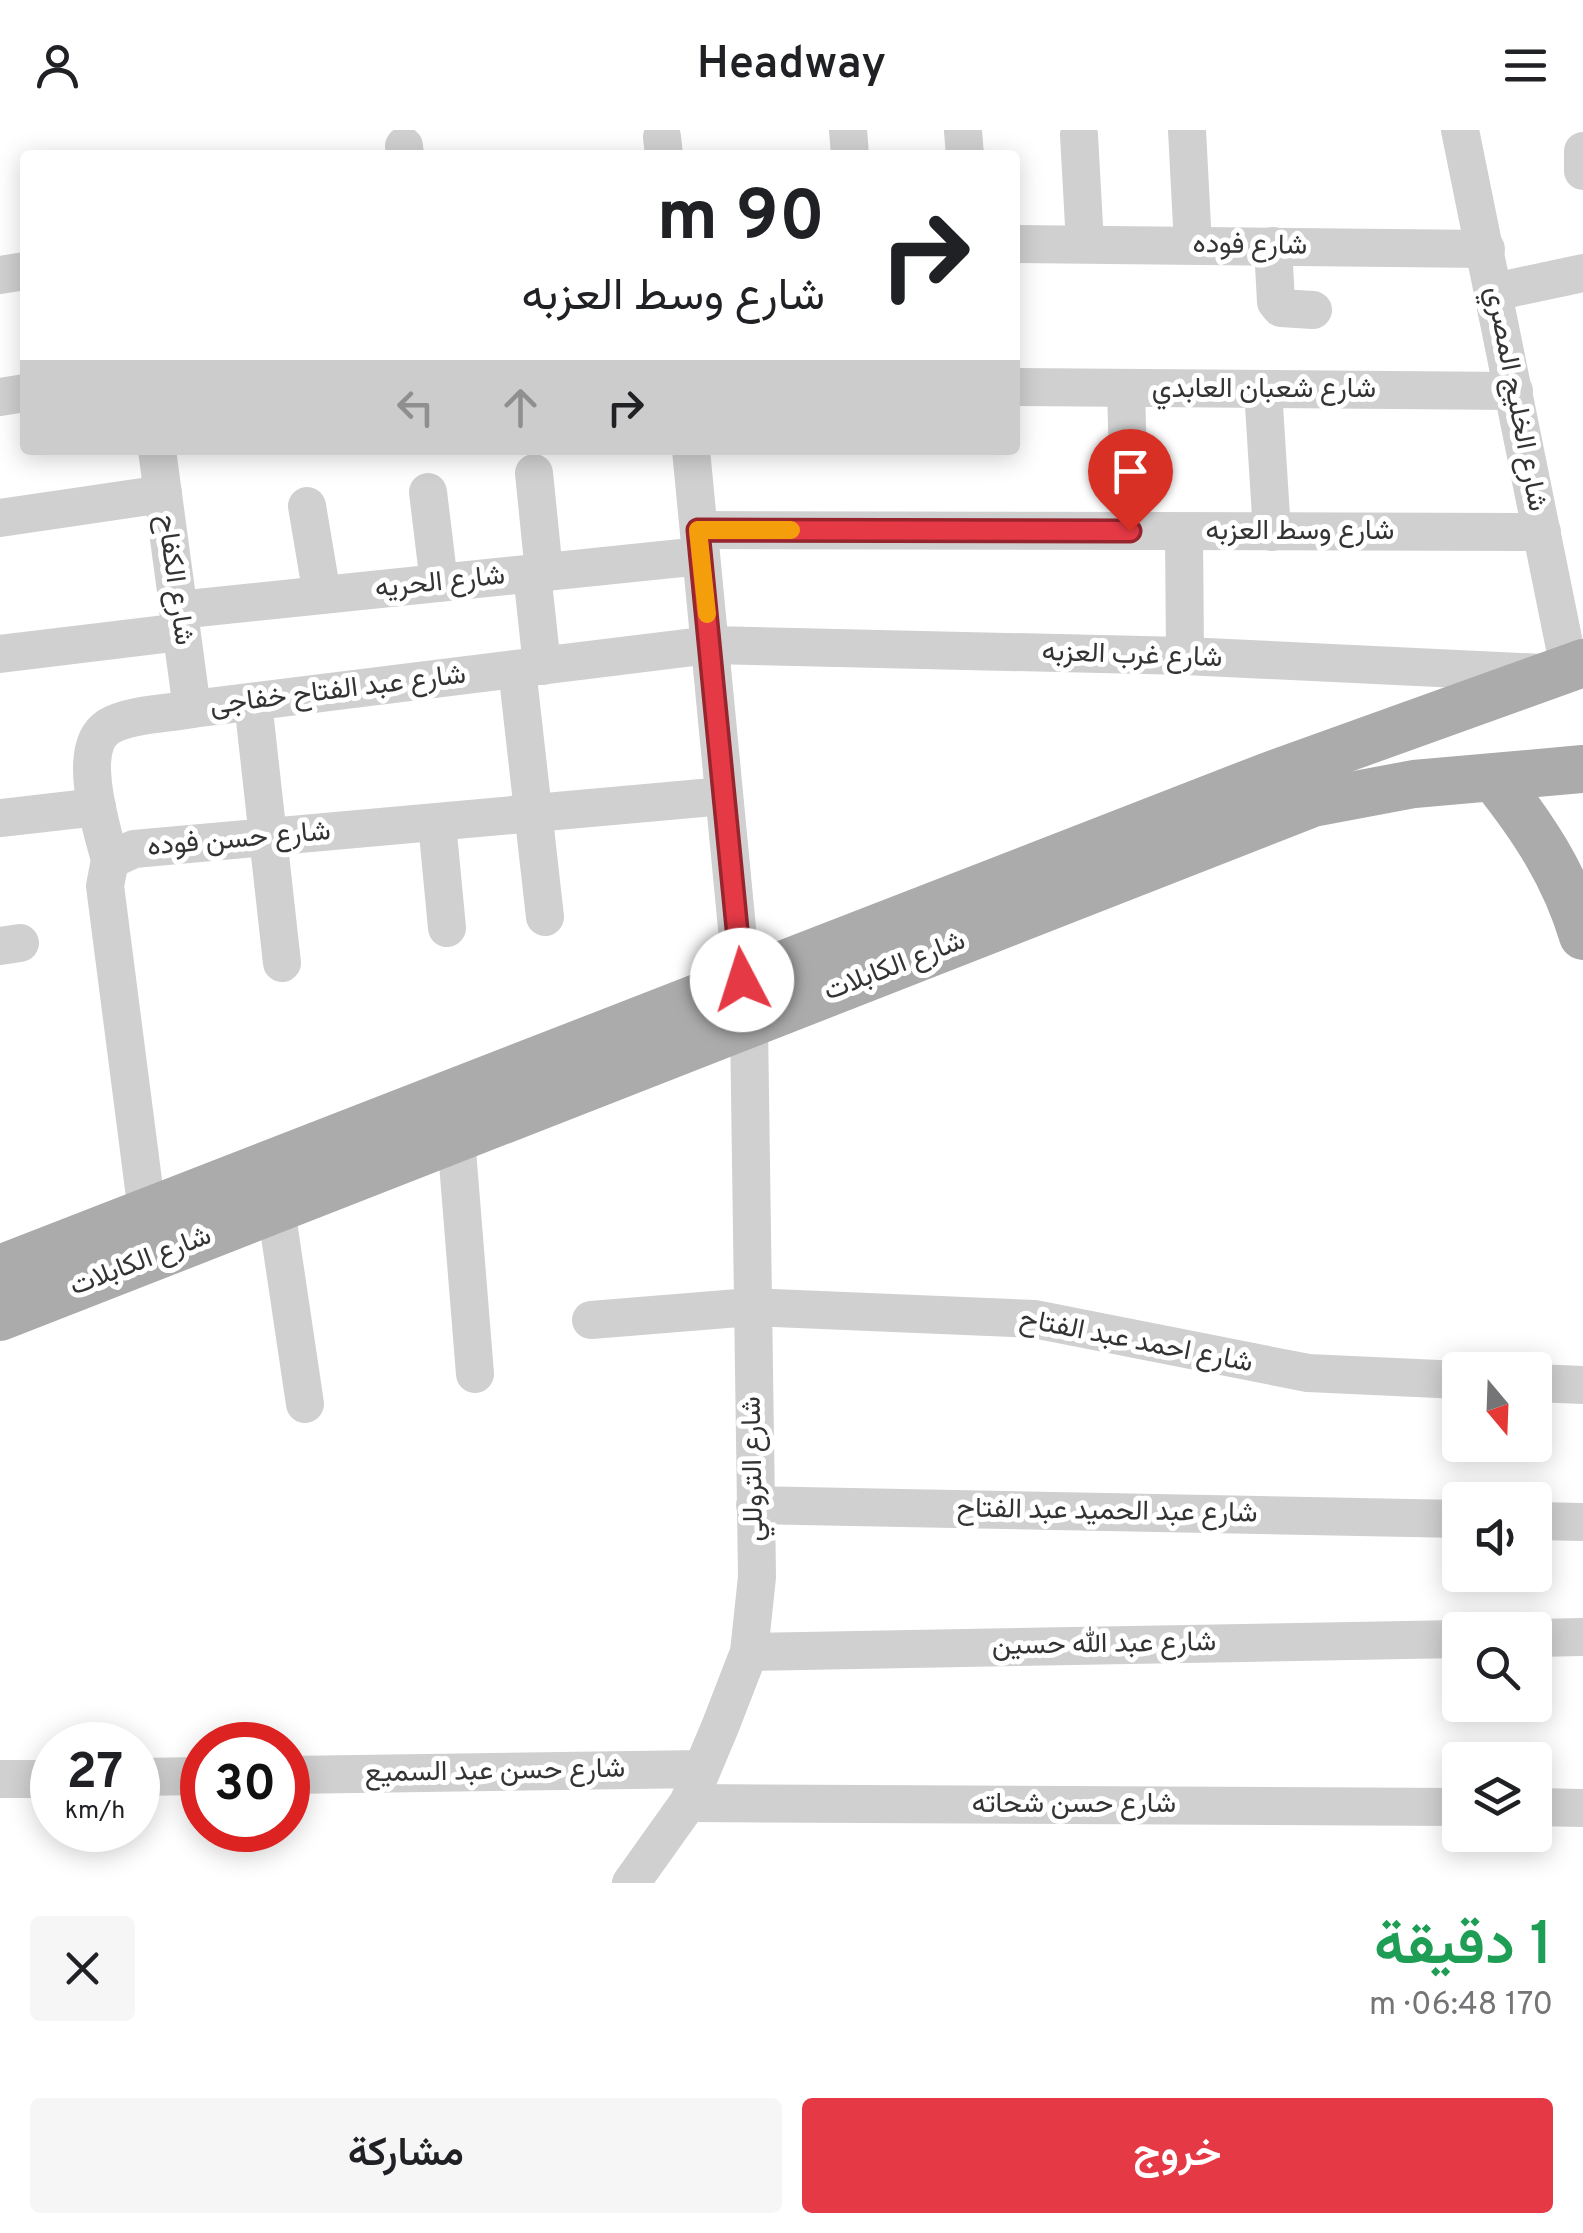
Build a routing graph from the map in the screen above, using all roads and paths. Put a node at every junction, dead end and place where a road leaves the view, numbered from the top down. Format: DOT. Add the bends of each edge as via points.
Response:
graph roads {
  1 [pos="1188,130"];
  2 [pos="1460,130"];
  3 [pos="1079,135"];
  4 [pos="1583,151"];
  5 [pos="1583,171"];
  6 [pos="1020,244"];
  7 [pos="1086,244"];
  8 [pos="1192,245"];
  9 [pos="1273,246"];
  10 [pos="1486,249"];
  11 [pos="1583,273"];
  12 [pos="1494,292"];
  13 [pos="1313,310"];
  14 [pos="1020,388"];
  15 [pos="1126,389"];
  16 [pos="1263,390"];
  17 [pos="1514,392"];
  18 [pos="157,455"];
  19 [pos="691,455"];
  20 [pos="534,473"];
  21 [pos="428,492"];
  22 [pos="163,494"];
  23 [pos="307,506"];
  24 [pos="0,518"];
  25 [pos="1130,531"];
  26 [pos="1184,532"];
  27 [pos="1272,532"];
  28 [pos="1542,532"];
  29 [pos="700,543"];
  30 [pos="538,573"];
  31 [pos="439,583"];
  32 [pos="322,595"];
  33 [pos="180,621"];
  34 [pos="710,645"];
  35 [pos="0,654"];
  36 [pos="1185,656"];
  37 [pos="530,667"];
  38 [pos="1569,668"];
  39 [pos="253,702"];
  40 [pos="192,709"];
  41 [pos="1583,768"];
  42 [pos="1494,778"];
  43 [pos="724,796"];
  44 [pos="97,806"];
  45 [pos="533,814"];
  46 [pos="0,818"];
  47 [pos="437,823"];
  48 [pos="268,838"];
  49 [pos="110,860"];
  50 [pos="1573,872"];
  51 [pos="545,917"];
  52 [pos="447,928"];
  53 [pos="1583,936"];
  54 [pos="282,963"];
  55 [pos="746,1002"];
  56 [pos="456,1138"];
  57 [pos="276,1209"];
  58 [pos="147,1212"];
  59 [pos="0,1269"];
  60 [pos="751,1307"];
  61 [pos="0,1317"];
  62 [pos="591,1320"];
  63 [pos="474,1374"];
  64 [pos="1442,1379"];
  65 [pos="1552,1384"];
  66 [pos="1583,1385"];
  67 [pos="305,1404"];
  68 [pos="755,1504"];
  69 [pos="1442,1520"];
  70 [pos="1552,1521"];
  71 [pos="1583,1522"];
  72 [pos="1583,1637"];
  73 [pos="1552,1638"];
  74 [pos="1442,1639"];
  75 [pos="749,1652"];
  76 [pos="310,1776"];
  77 [pos="30,1778"];
  78 [pos="0,1779"];
  79 [pos="695,1786"];
  80 [pos="1442,1807"];
  81 [pos="1552,1807"];
  82 [pos="1583,1808"];
  83 [pos="631,1883"];
  1 -- 8 [label="street"];
  2 -- 10 [label="street, شارع الخليج المصري"];
  3 -- 7 [label="street"];
  4 -- 5 [label="street"];
  6 -- 7 [label="street, شارع فوده"];
  7 -- 8 [label="street, شارع فوده"];
  8 -- 9 [label="street, شارع فوده"];
  9 -- 10 [label="street, شارع فوده"];
  9 -- 13 [label="street" via="1276,302"];
  10 -- 12 [label="street, شارع الخليج المصري"];
  11 -- 12 [label="street"];
  12 -- 17 [label="street, شارع الخليج المصري"];
  14 -- 15 [label="street, شارع شعبان العابدي"];
  15 -- 16 [label="street, شارع شعبان العابدي"];
  15 -- 25 [label="street"];
  16 -- 17 [label="street, شارع شعبان العابدي"];
  16 -- 27 [label="street"];
  17 -- 28 [label="street, شارع الخليج المصري"];
  18 -- 22 [label="street, شارع الكفاح"];
  19 -- 29 [label="street, شارع التروللي"];
  20 -- 30 [label="street"];
  21 -- 31 [label="street"];
  22 -- 24 [label="street"];
  22 -- 33 [label="street, شارع الكفاح"];
  23 -- 32 [label="street"];
  25 -- 26 [label="street, شارع وسط العزبه"];
  25 -- 29 [label="street, شارع وسط العزبه"];
  26 -- 27 [label="street, شارع وسط العزبه"];
  26 -- 36 [label="street"];
  27 -- 28 [label="street, شارع وسط العزبه"];
  28 -- 38 [label="street, شارع الخليج المصري"];
  29 -- 30 [label="street, شارع الحريه"];
  29 -- 34 [label="street, شارع التروللي"];
  30 -- 31 [label="street, شارع الحريه"];
  30 -- 37 [label="street"];
  31 -- 32 [label="street, شارع الحريه"];
  32 -- 33 [label="street, شارع الحريه"];
  33 -- 35 [label="street, شارع الحريه"];
  33 -- 40 [label="street, شارع الكفاح"];
  34 -- 36 [label="street, شارع غرب العزبه"];
  34 -- 37 [label="street, شارع عبد الفتاح خفاجى"];
  34 -- 43 [label="street, شارع التروللي"];
  36 -- 38 [label="street, شارع غرب العزبه"];
  37 -- 39 [label="street, شارع عبد الفتاح خفاجى"];
  37 -- 45 [label="street"];
  38 -- 55 [label="main road, شارع الكابلات" via="1266,777"];
  39 -- 40 [label="street, شارع عبد الفتاح خفاجى"];
  39 -- 48 [label="street"];
  40 -- 44 [label="street, شارع عبد الفتاح خفاجى" via="110,726 98,736 92,750"];
  41 -- 42 [label="main road, شارع الكابلات"];
  42 -- 50 [label="main road"];
  42 -- 55 [label="main road, شارع الكابلات" via="1414,784 1313,803"];
  43 -- 45 [label="street, شارع حسن فوده"];
  43 -- 55 [label="street, شارع التروللي"];
  44 -- 46 [label="street"];
  44 -- 49 [label="street, شارع عبد الفتاح خفاجى"];
  45 -- 47 [label="street, شارع حسن فوده"];
  45 -- 51 [label="street"];
  47 -- 48 [label="street, شارع حسن فوده"];
  47 -- 52 [label="street"];
  48 -- 49 [label="street, شارع حسن فوده" via="134,849"];
  48 -- 54 [label="street"];
  49 -- 58 [label="street, شارع حسن فوده" via="105,886"];
  50 -- 53 [label="main road"];
  55 -- 56 [label="main road, شارع الكابلات"];
  55 -- 58 [label="main road, شارع الكابلات"];
  55 -- 60 [label="street, شارع التروللي"];
  56 -- 57 [label="main road, شارع الكابلات"];
  56 -- 63 [label="street"];
  57 -- 61 [label="main road, شارع الكابلات"];
  57 -- 67 [label="street"];
  58 -- 59 [label="main road, شارع الكابلات"];
  60 -- 62 [label="street, شارع احمد عبد الفتاح"];
  60 -- 64 [label="street, شارع احمد عبد الفتاح" via="1034,1319 1308,1373"];
  60 -- 68 [label="street, شارع التروللي"];
  65 -- 66 [label="street"];
  68 -- 69 [label="street, شارع عبد الحميد عبد الفتاح"];
  68 -- 75 [label="street, شارع التروللي"];
  70 -- 71 [label="street"];
  72 -- 73 [label="street"];
  74 -- 75 [label="street, شارع عبد الله حسين"];
  75 -- 79 [label="street, شارع التروللي"];
  76 -- 79 [label="street, شارع حسن عبد السميع"];
  77 -- 78 [label="street"];
  79 -- 80 [label="street, شارع حسن شحاته"];
  79 -- 83 [label="street, شارع التروللي"];
  81 -- 82 [label="street"];
}
